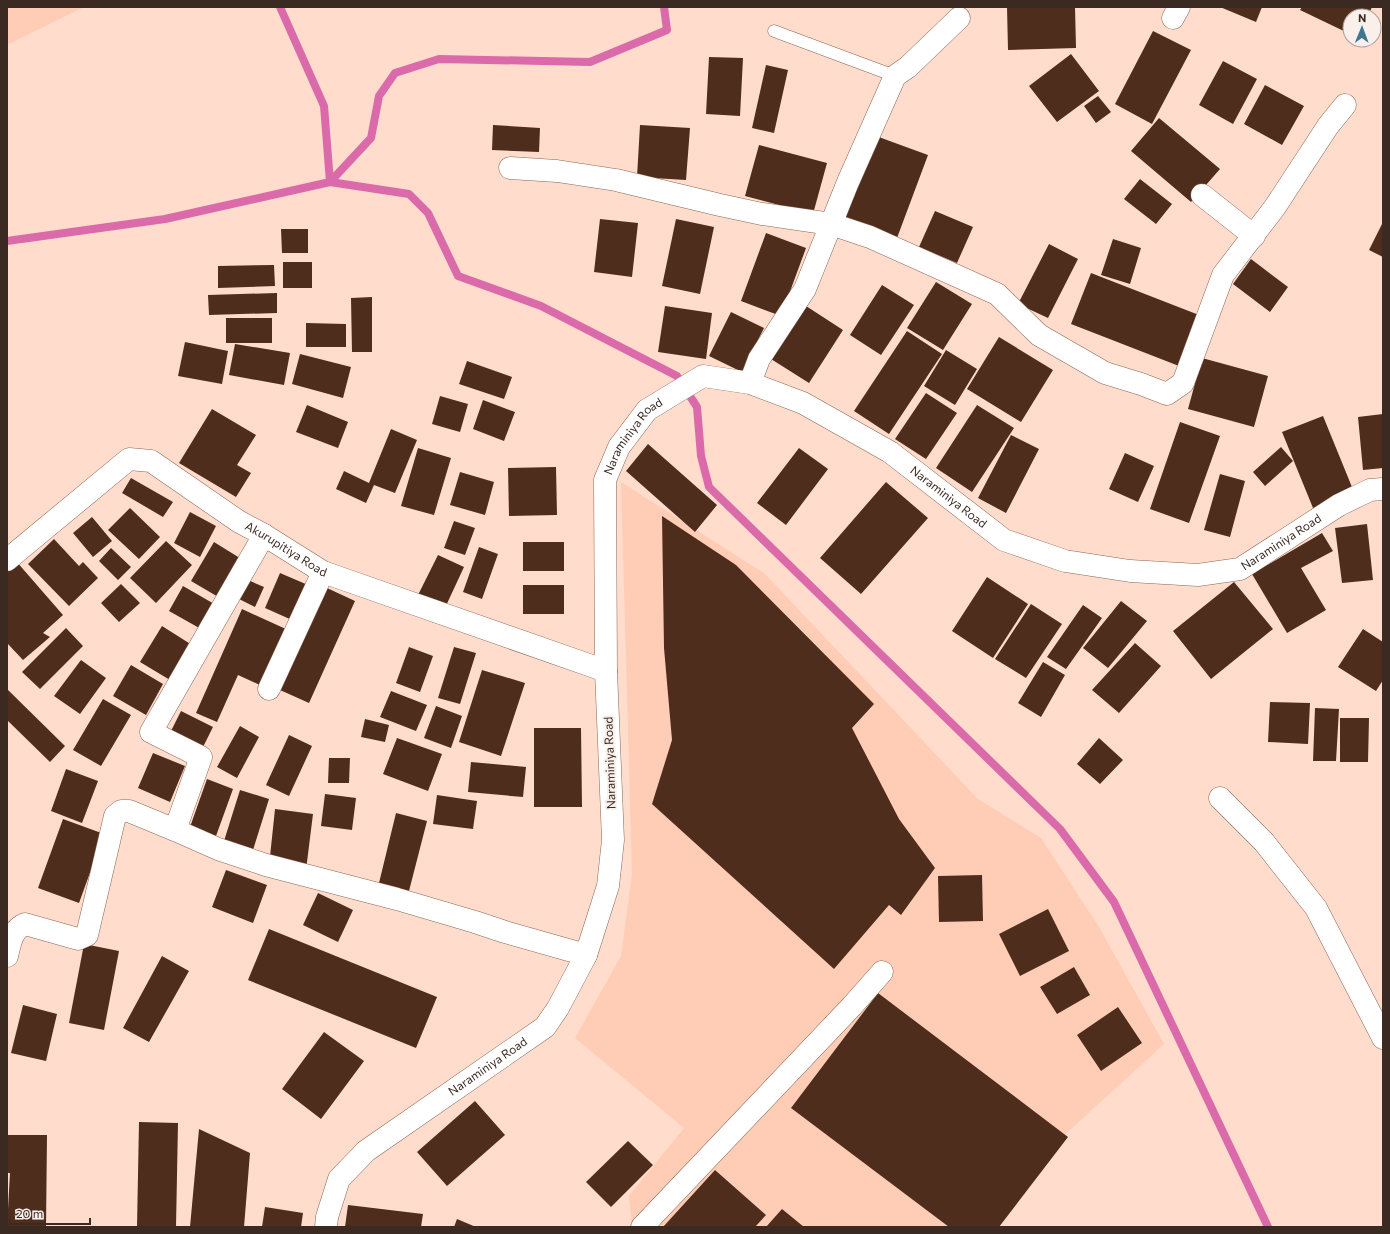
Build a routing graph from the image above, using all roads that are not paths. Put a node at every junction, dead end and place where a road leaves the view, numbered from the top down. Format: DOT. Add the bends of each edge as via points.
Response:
graph roads {
  1 [pos="959,18"];
  2 [pos="774,31"];
  3 [pos="895,76"];
  4 [pos="1345,105"];
  5 [pos="510,168"];
  6 [pos="1202,195"];
  7 [pos="830,224"];
  8 [pos="1254,236"];
  9 [pos="750,383"];
  10 [pos="1383,489"];
  11 [pos="264,535"];
  12 [pos="7,560"];
  13 [pos="323,572"];
  14 [pos="606,671"];
  15 [pos="270,689"];
  16 [pos="1220,798"];
  17 [pos="175,830"];
  18 [pos="586,955"];
  19 [pos="7,956"];
  20 [pos="882,972"];
  21 [pos="1383,1038"];
  22 [pos="326,1227"];
  23 [pos="642,1227"];
  1 -- 3 [label="street" via="908,68"];
  2 -- 3 [label="lane"];
  3 -- 7 [label="street"];
  4 -- 8 [label="street"];
  5 -- 7 [label="street" via="557,171 616,180 762,214"];
  6 -- 8 [label="street"];
  7 -- 8 [label="street" via="870,237 997,294 1039,335 1105,373 1167,394 1183,383 1223,275"];
  7 -- 9 [label="street" via="805,289 760,359"];
  9 -- 10 [label="street, Naraminiya Road" via="803,403 890,452 1004,540 1079,564 1130,571 1198,575 1240,568 1339,505 1370,490"];
  9 -- 14 [label="street, Naraminiya Road" via="703,376 647,410 619,447 605,480"];
  11 -- 12 [label="street, Akurupitiya Road" via="238,521 151,461 129,459"];
  11 -- 13 [label="street, Akurupitiya Road"];
  11 -- 17 [label="street" via="151,732 201,757"];
  13 -- 14 [label="street, Akurupitiya Road"];
  13 -- 15 [label="street"];
  14 -- 18 [label="street, Naraminiya Road" via="613,840 608,886"];
  16 -- 21 [label="street" via="1264,842 1316,908"];
  17 -- 18 [label="street" via="218,849 266,865 397,899"];
  17 -- 19 [label="street" via="129,811 121,811 115,816 87,935 78,939 25,924 19,926 13,936"];
  18 -- 22 [label="street, Naraminiya Road" via="545,1027 366,1151 355,1162 339,1179"];
  20 -- 23 [label="street"];
}
